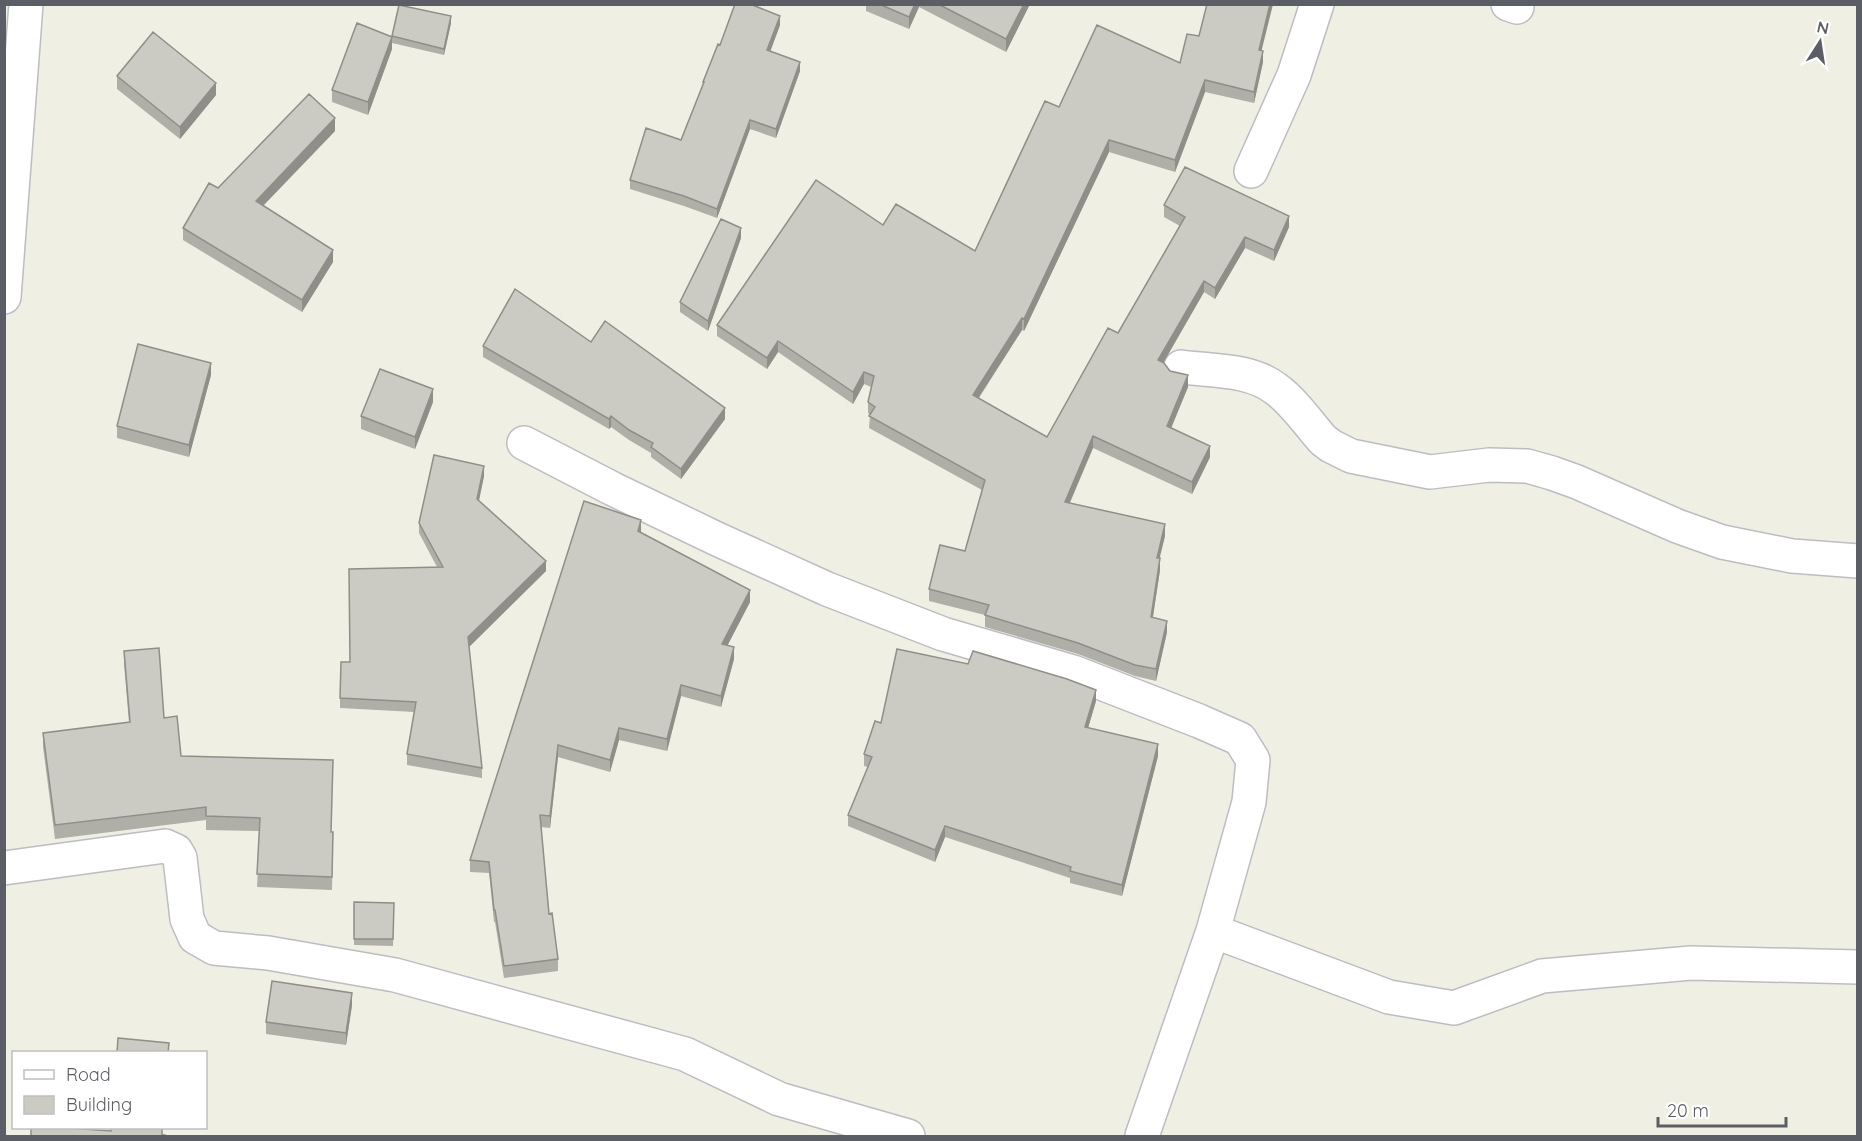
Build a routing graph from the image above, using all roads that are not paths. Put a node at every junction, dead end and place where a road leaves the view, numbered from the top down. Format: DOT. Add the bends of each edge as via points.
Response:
graph roads {
  1 [pos="26,4"];
  2 [pos="1317,4"];
  3 [pos="1251,171"];
  4 [pos="4,297"];
  5 [pos="1181,367"];
  6 [pos="524,442"];
  7 [pos="1857,561"];
  8 [pos="4,868"];
  9 [pos="1213,931"];
  10 [pos="1857,967"];
  11 [pos="908,1137"];
  12 [pos="1142,1137"];
  1 -- 4 [label="street"];
  2 -- 3 [label="street" via="1294,75"];
  5 -- 7 [label="street" via="1261,380 1277,389 1323,440 1351,456 1430,472 1489,465 1527,466 1552,472 1722,542 1792,556"];
  6 -- 9 [label="street" via="634,499 827,589 943,634 1073,672 1240,739 1252,760 1249,802"];
  8 -- 11 [label="street" via="165,846 180,858 187,919 195,937 214,948 268,953 395,975 685,1054 779,1099"];
  9 -- 10 [label="street" via="1389,998 1454,1008 1542,976 1691,963"];
  9 -- 12 [label="street"];
}
